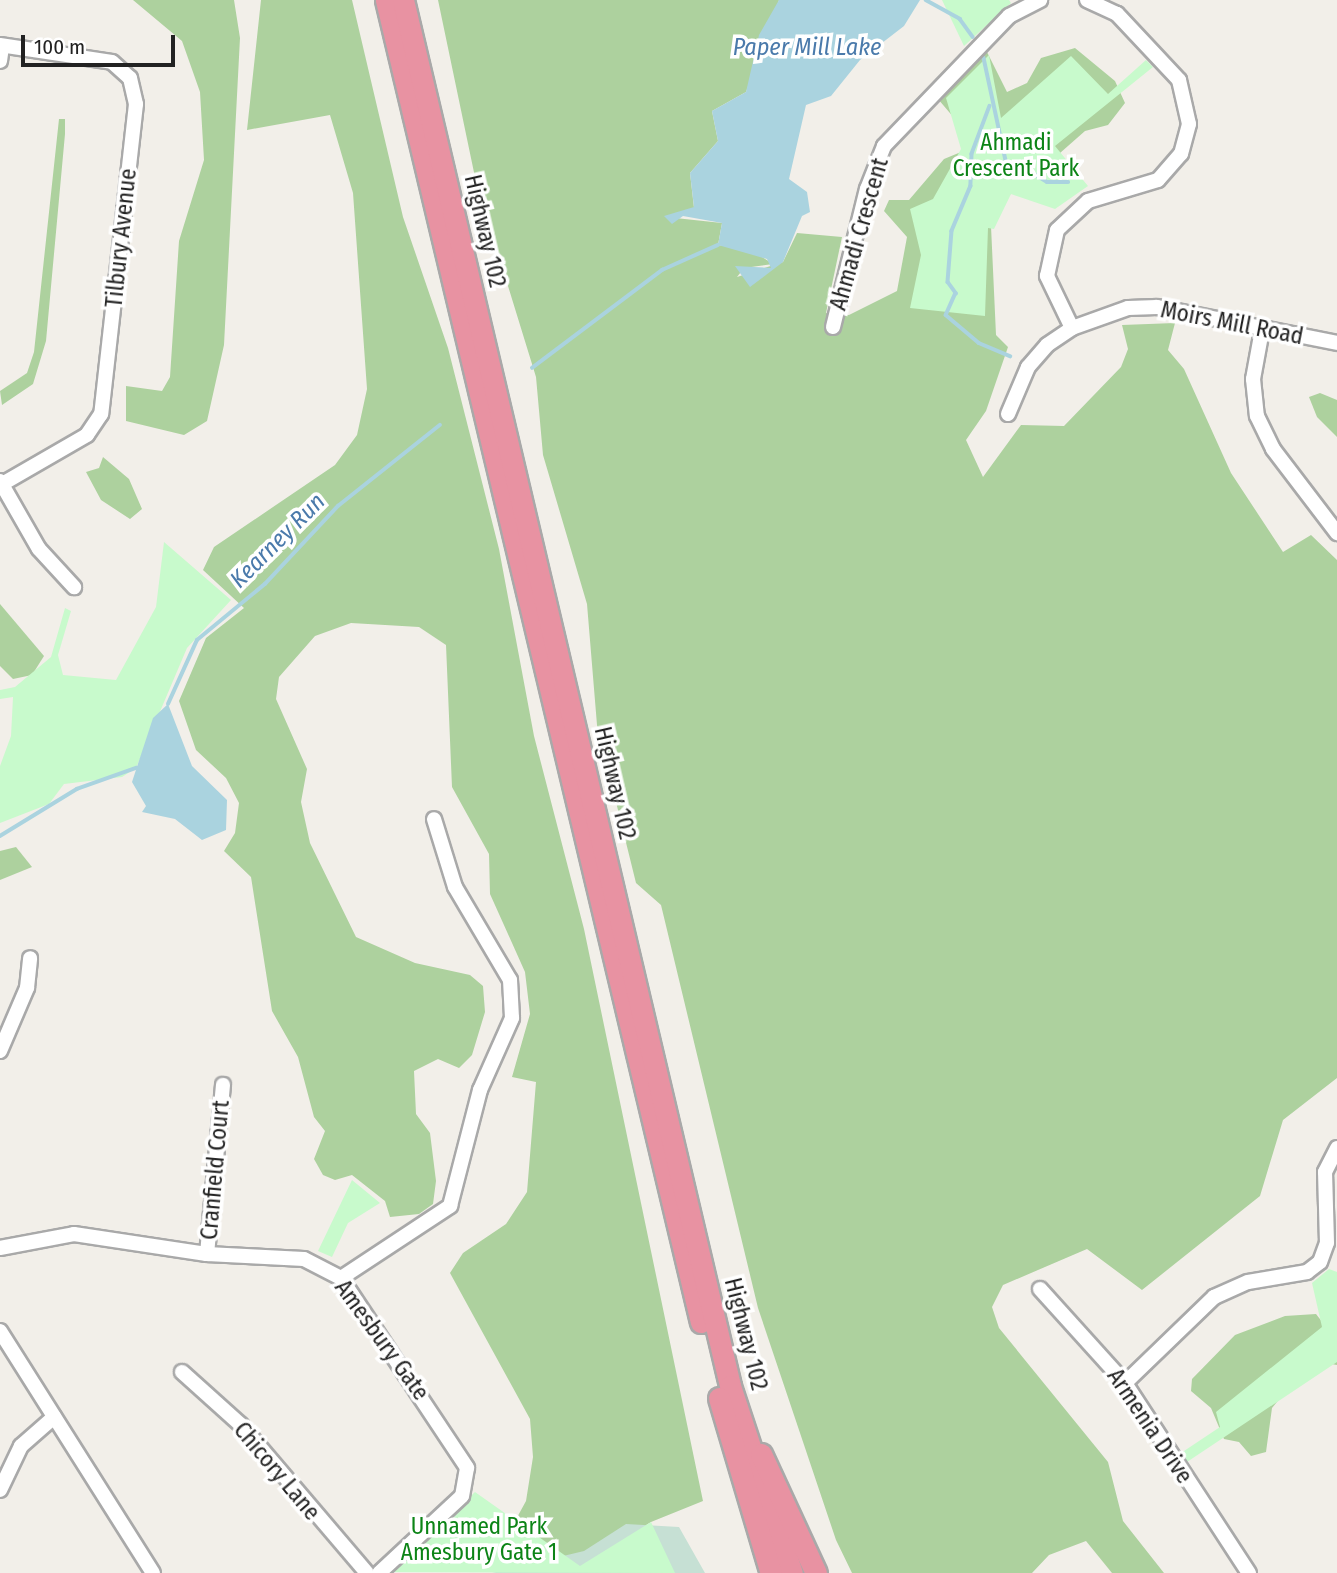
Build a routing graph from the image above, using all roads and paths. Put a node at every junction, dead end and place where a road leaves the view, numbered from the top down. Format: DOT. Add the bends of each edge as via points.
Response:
graph roads {
  1 [pos="386,0"];
  2 [pos="403,0"];
  3 [pos="1040,0"];
  4 [pos="1087,0"];
  5 [pos="1,46"];
  6 [pos="0,61"];
  7 [pos="833,327"];
  8 [pos="1072,328"];
  9 [pos="1262,330"];
  10 [pos="1337,343"];
  11 [pos="1008,414"];
  12 [pos="1,482"];
  13 [pos="1335,528"];
  14 [pos="74,587"];
  15 [pos="434,819"];
  16 [pos="30,958"];
  17 [pos="0,1052"];
  18 [pos="223,1086"];
  19 [pos="1337,1148"];
  20 [pos="0,1248"];
  21 [pos="207,1254"];
  22 [pos="341,1278"];
  23 [pos="1040,1289"];
  24 [pos="0,1331"];
  25 [pos="182,1373"];
  26 [pos="1125,1383"];
  27 [pos="730,1386"];
  28 [pos="54,1417"];
  29 [pos="0,1490"];
  30 [pos="153,1573"];
  31 [pos="367,1573"];
  32 [pos="379,1573"];
  33 [pos="771,1573"];
  34 [pos="792,1573"];
  35 [pos="816,1573"];
  36 [pos="1249,1573"];
  1 -- 33 [label="highway, Highway 102" via="648,1111 743,1494"];
  2 -- 27 [label="highway, Highway 102"];
  3 -- 7 [label="street, Ahmadi Crescent" via="1009,16 884,146 867,189"];
  4 -- 8 [label="street" via="1117,14 1179,80 1189,124 1181,154 1158,180 1088,201 1057,230 1047,276"];
  5 -- 6 [label="street"];
  5 -- 12 [label="street, Tilbury Avenue" via="112,62 130,78 136,104 101,414 87,435"];
  8 -- 9 [label="street, Moirs Mill Road" via="1111,312 1157,307"];
  8 -- 11 [label="street, Moirs Mill Road" via="1037,355"];
  9 -- 10 [label="street, Moirs Mill Road"];
  9 -- 13 [label="street" via="1253,379 1256,416 1273,449"];
  12 -- 14 [label="street" via="39,549"];
  15 -- 22 [label="street" via="456,887 510,980 512,1018 480,1090 450,1206"];
  16 -- 17 [label="street" via="27,988"];
  18 -- 21 [label="street, Cranfield Court"];
  19 -- 26 [label="street" via="1325,1172 1326,1243 1320,1262 1307,1272 1248,1282 1214,1297"];
  20 -- 21 [label="street, Amesbury Gate" via="74,1234"];
  21 -- 22 [label="street, Amesbury Gate" via="304,1259"];
  22 -- 32 [label="street, Amesbury Gate" via="467,1468 462,1496"];
  23 -- 26 [label="street, Armenia Drive"];
  24 -- 28 [label="street"];
  25 -- 31 [label="street, Chicory Lane" via="250,1434"];
  26 -- 36 [label="street, Armenia Drive"];
  27 -- 34 [label="highway, Highway 102"];
  27 -- 35 [label="highway"];
  28 -- 29 [label="street" via="21,1446"];
  28 -- 30 [label="street"];
}
